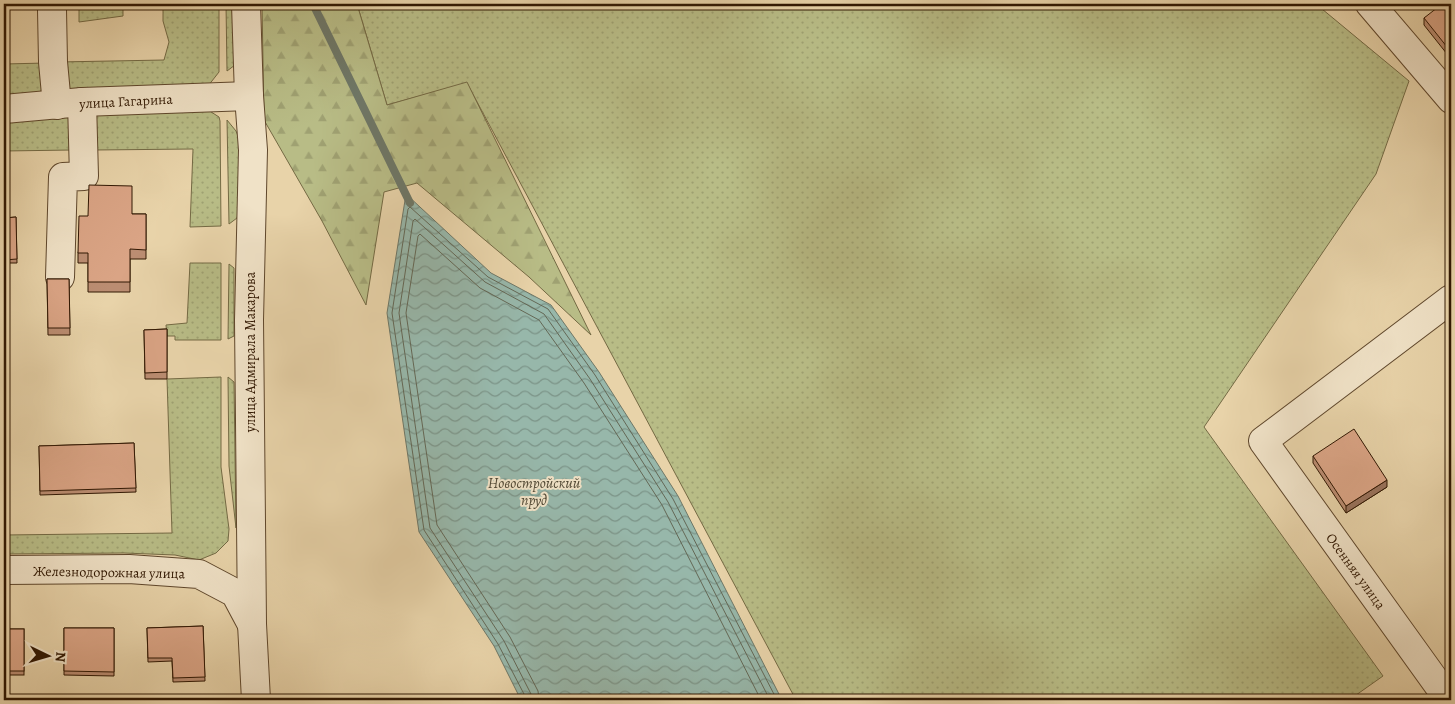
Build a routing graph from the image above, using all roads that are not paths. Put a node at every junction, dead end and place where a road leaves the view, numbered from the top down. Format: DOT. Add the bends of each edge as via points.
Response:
graph roads {
  1 [pos="246,4"];
  2 [pos="1370,4"];
  3 [pos="52,10"];
  4 [pos="248,96"];
  5 [pos="1451,99"];
  6 [pos="70,103"];
  7 [pos="4,109"];
  8 [pos="60,277"];
  9 [pos="1451,299"];
  10 [pos="4,570"];
  11 [pos="252,624"];
  12 [pos="256,700"];
  13 [pos="1449,700"];
  1 -- 4 [label="street, улица Адмирала Макарова"];
  2 -- 5 [label="street"];
  3 -- 6 [label="street" via="52,62"];
  4 -- 6 [label="street, улица Гагарина"];
  4 -- 11 [label="street, улица Адмирала Макарова" via="253,150 249,320"];
  6 -- 7 [label="street, улица Гагарина"];
  6 -- 8 [label="street" via="84,176 63,177"];
  9 -- 13 [label="street, Осенняя улица" via="1263,441"];
  10 -- 11 [label="street, Железнодорожная улица" via="129,569 199,574 235,593"];
  11 -- 12 [label="street, улица Адмирала Макарова"];
}
